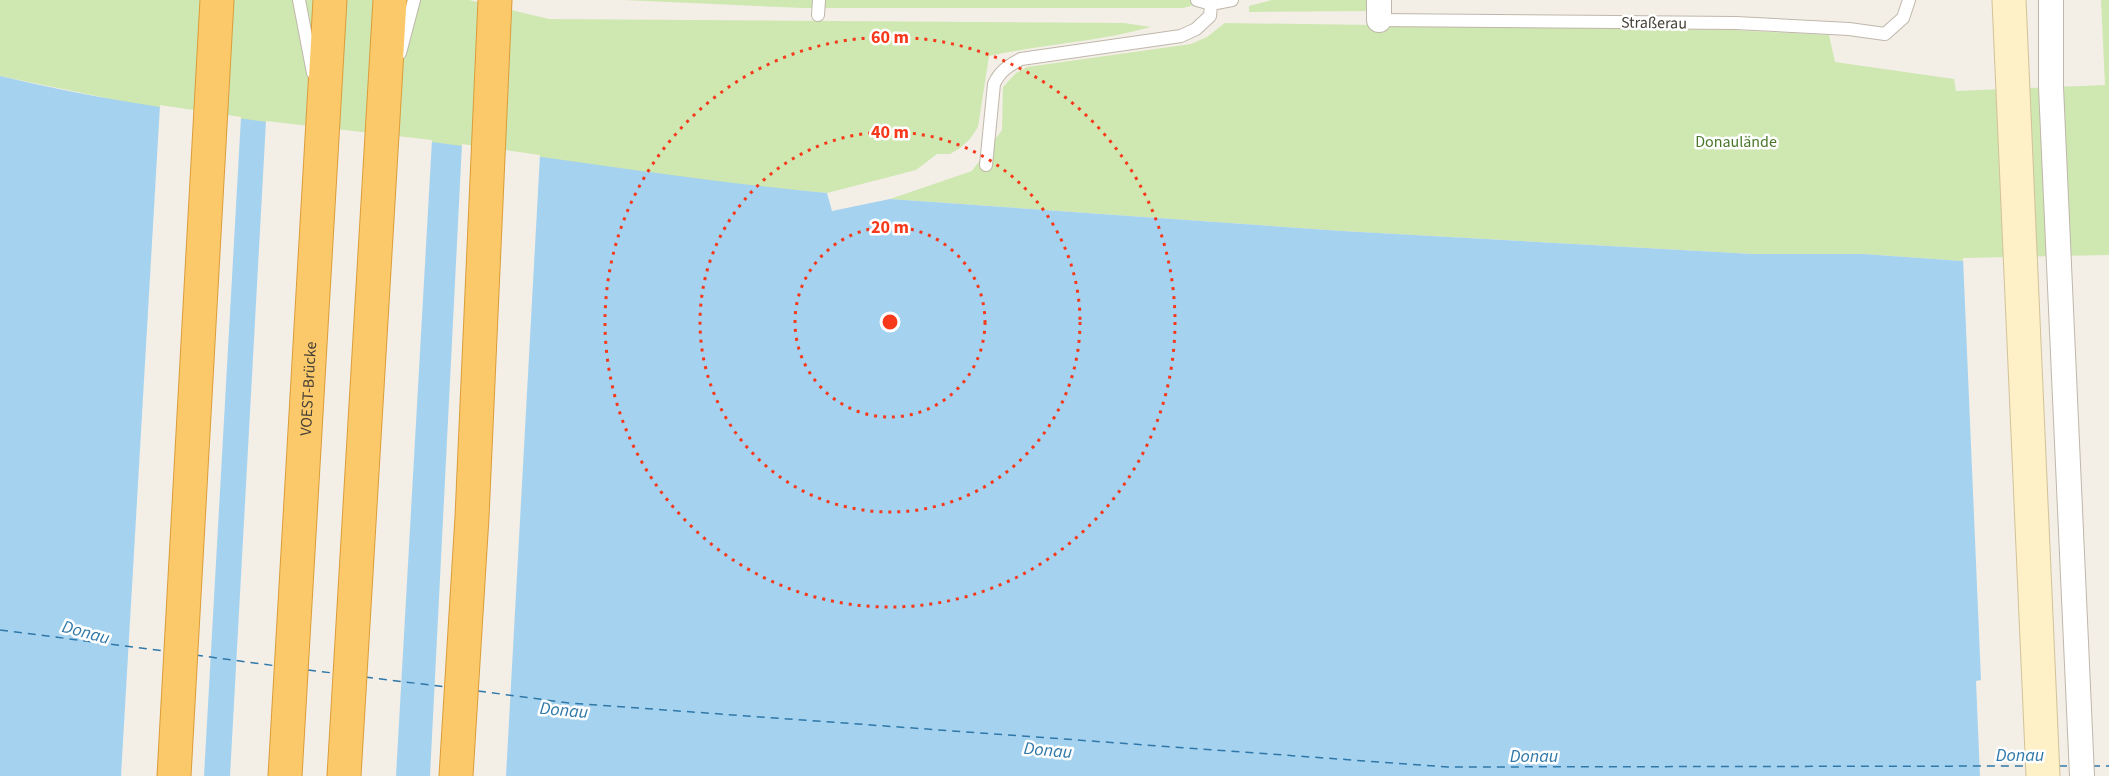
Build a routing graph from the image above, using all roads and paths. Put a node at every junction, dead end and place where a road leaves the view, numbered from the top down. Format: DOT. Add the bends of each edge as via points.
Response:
graph roads {
  1 [pos="217,0"];
  2 [pos="299,0"];
  3 [pos="330,0"];
  4 [pos="390,0"];
  5 [pos="414,0"];
  6 [pos="495,0"];
  7 [pos="819,0"];
  8 [pos="1197,0"];
  9 [pos="1232,0"];
  10 [pos="1909,0"];
  11 [pos="2009,0"];
  12 [pos="2051,0"];
  13 [pos="1211,4"];
  14 [pos="1379,10"];
  15 [pos="818,15"];
  16 [pos="383,118"];
  17 [pos="323,129"];
  18 [pos="986,165"];
  19 [pos="174,776"];
  20 [pos="285,776"];
  21 [pos="344,776"];
  22 [pos="456,776"];
  23 [pos="2043,776"];
  24 [pos="2082,776"];
  1 -- 19 [label="highway"];
  2 -- 17 [label="lane"];
  3 -- 17 [label="highway, VOEST-Brücke"];
  4 -- 16 [label="highway"];
  5 -- 16 [label="lane"];
  6 -- 22 [label="highway"];
  7 -- 15 [label="lane"];
  8 -- 13 [label="lane"];
  9 -- 13 [label="lane"];
  10 -- 14 [label="lane, Straßerau" via="1903,18 1885,34 1849,28"];
  11 -- 23 [label="main road"];
  12 -- 24 [label="street" via="2051,87"];
  13 -- 18 [label="lane" via="1210,16 1181,36 1021,59 1010,65 993,84"];
  16 -- 21 [label="highway"];
  17 -- 20 [label="highway, VOEST-Brücke"];
}
